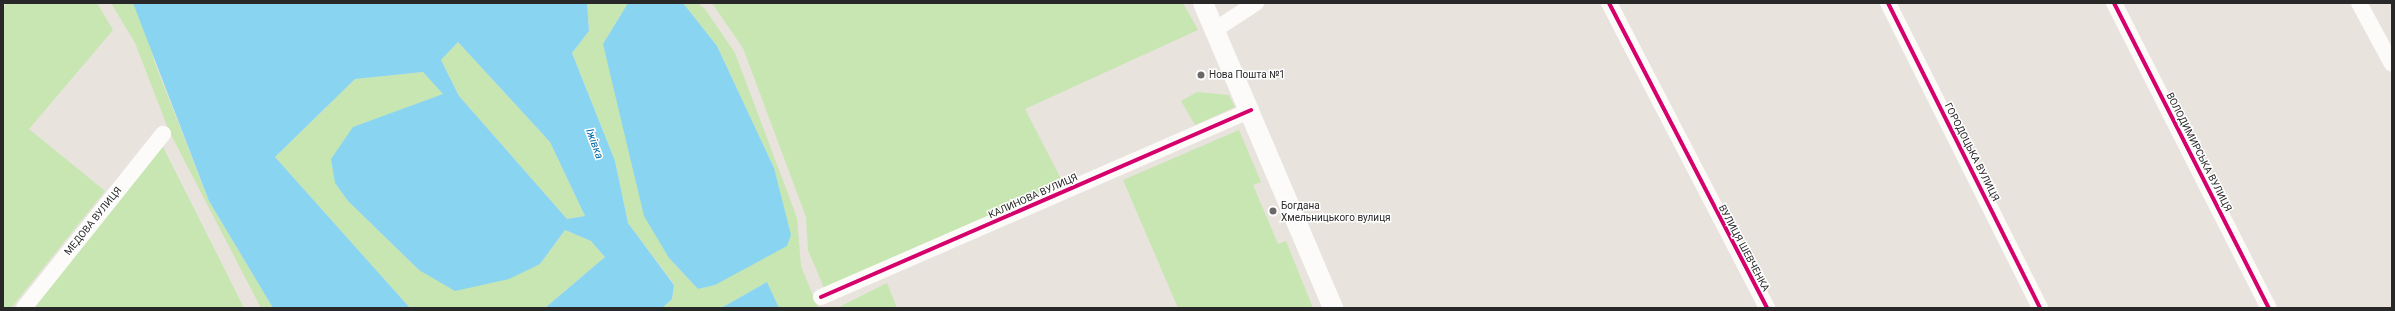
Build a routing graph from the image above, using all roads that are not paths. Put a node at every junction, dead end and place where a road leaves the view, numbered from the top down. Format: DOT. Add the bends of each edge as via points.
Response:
graph roads {
  1 [pos="1203,3"];
  2 [pos="1256,3"];
  3 [pos="1609,3"];
  4 [pos="1888,3"];
  5 [pos="2114,3"];
  6 [pos="2360,3"];
  7 [pos="1216,29"];
  8 [pos="2392,64"];
  9 [pos="1251,110"];
  10 [pos="163,134"];
  11 [pos="821,297"];
  12 [pos="24,308"];
  13 [pos="1333,308"];
  14 [pos="1767,308"];
  15 [pos="2040,308"];
  16 [pos="2269,308"];
  1 -- 7 [label="street"];
  2 -- 7 [label="street"];
  3 -- 14 [label="street, ВУЛИЦЯ ШЕВЧЕНКА"];
  4 -- 15 [label="street, ГОРОДОЦЬКА ВУЛИЦЯ"];
  5 -- 16 [label="street, ВОЛОДИМИРСЬКА ВУЛИЦЯ"];
  6 -- 8 [label="street"];
  7 -- 9 [label="street"];
  9 -- 11 [label="street, КАЛИНОВА ВУЛИЦЯ"];
  9 -- 13 [label="street"];
  10 -- 12 [label="street, МЕДОВА ВУЛИЦЯ"];
}
